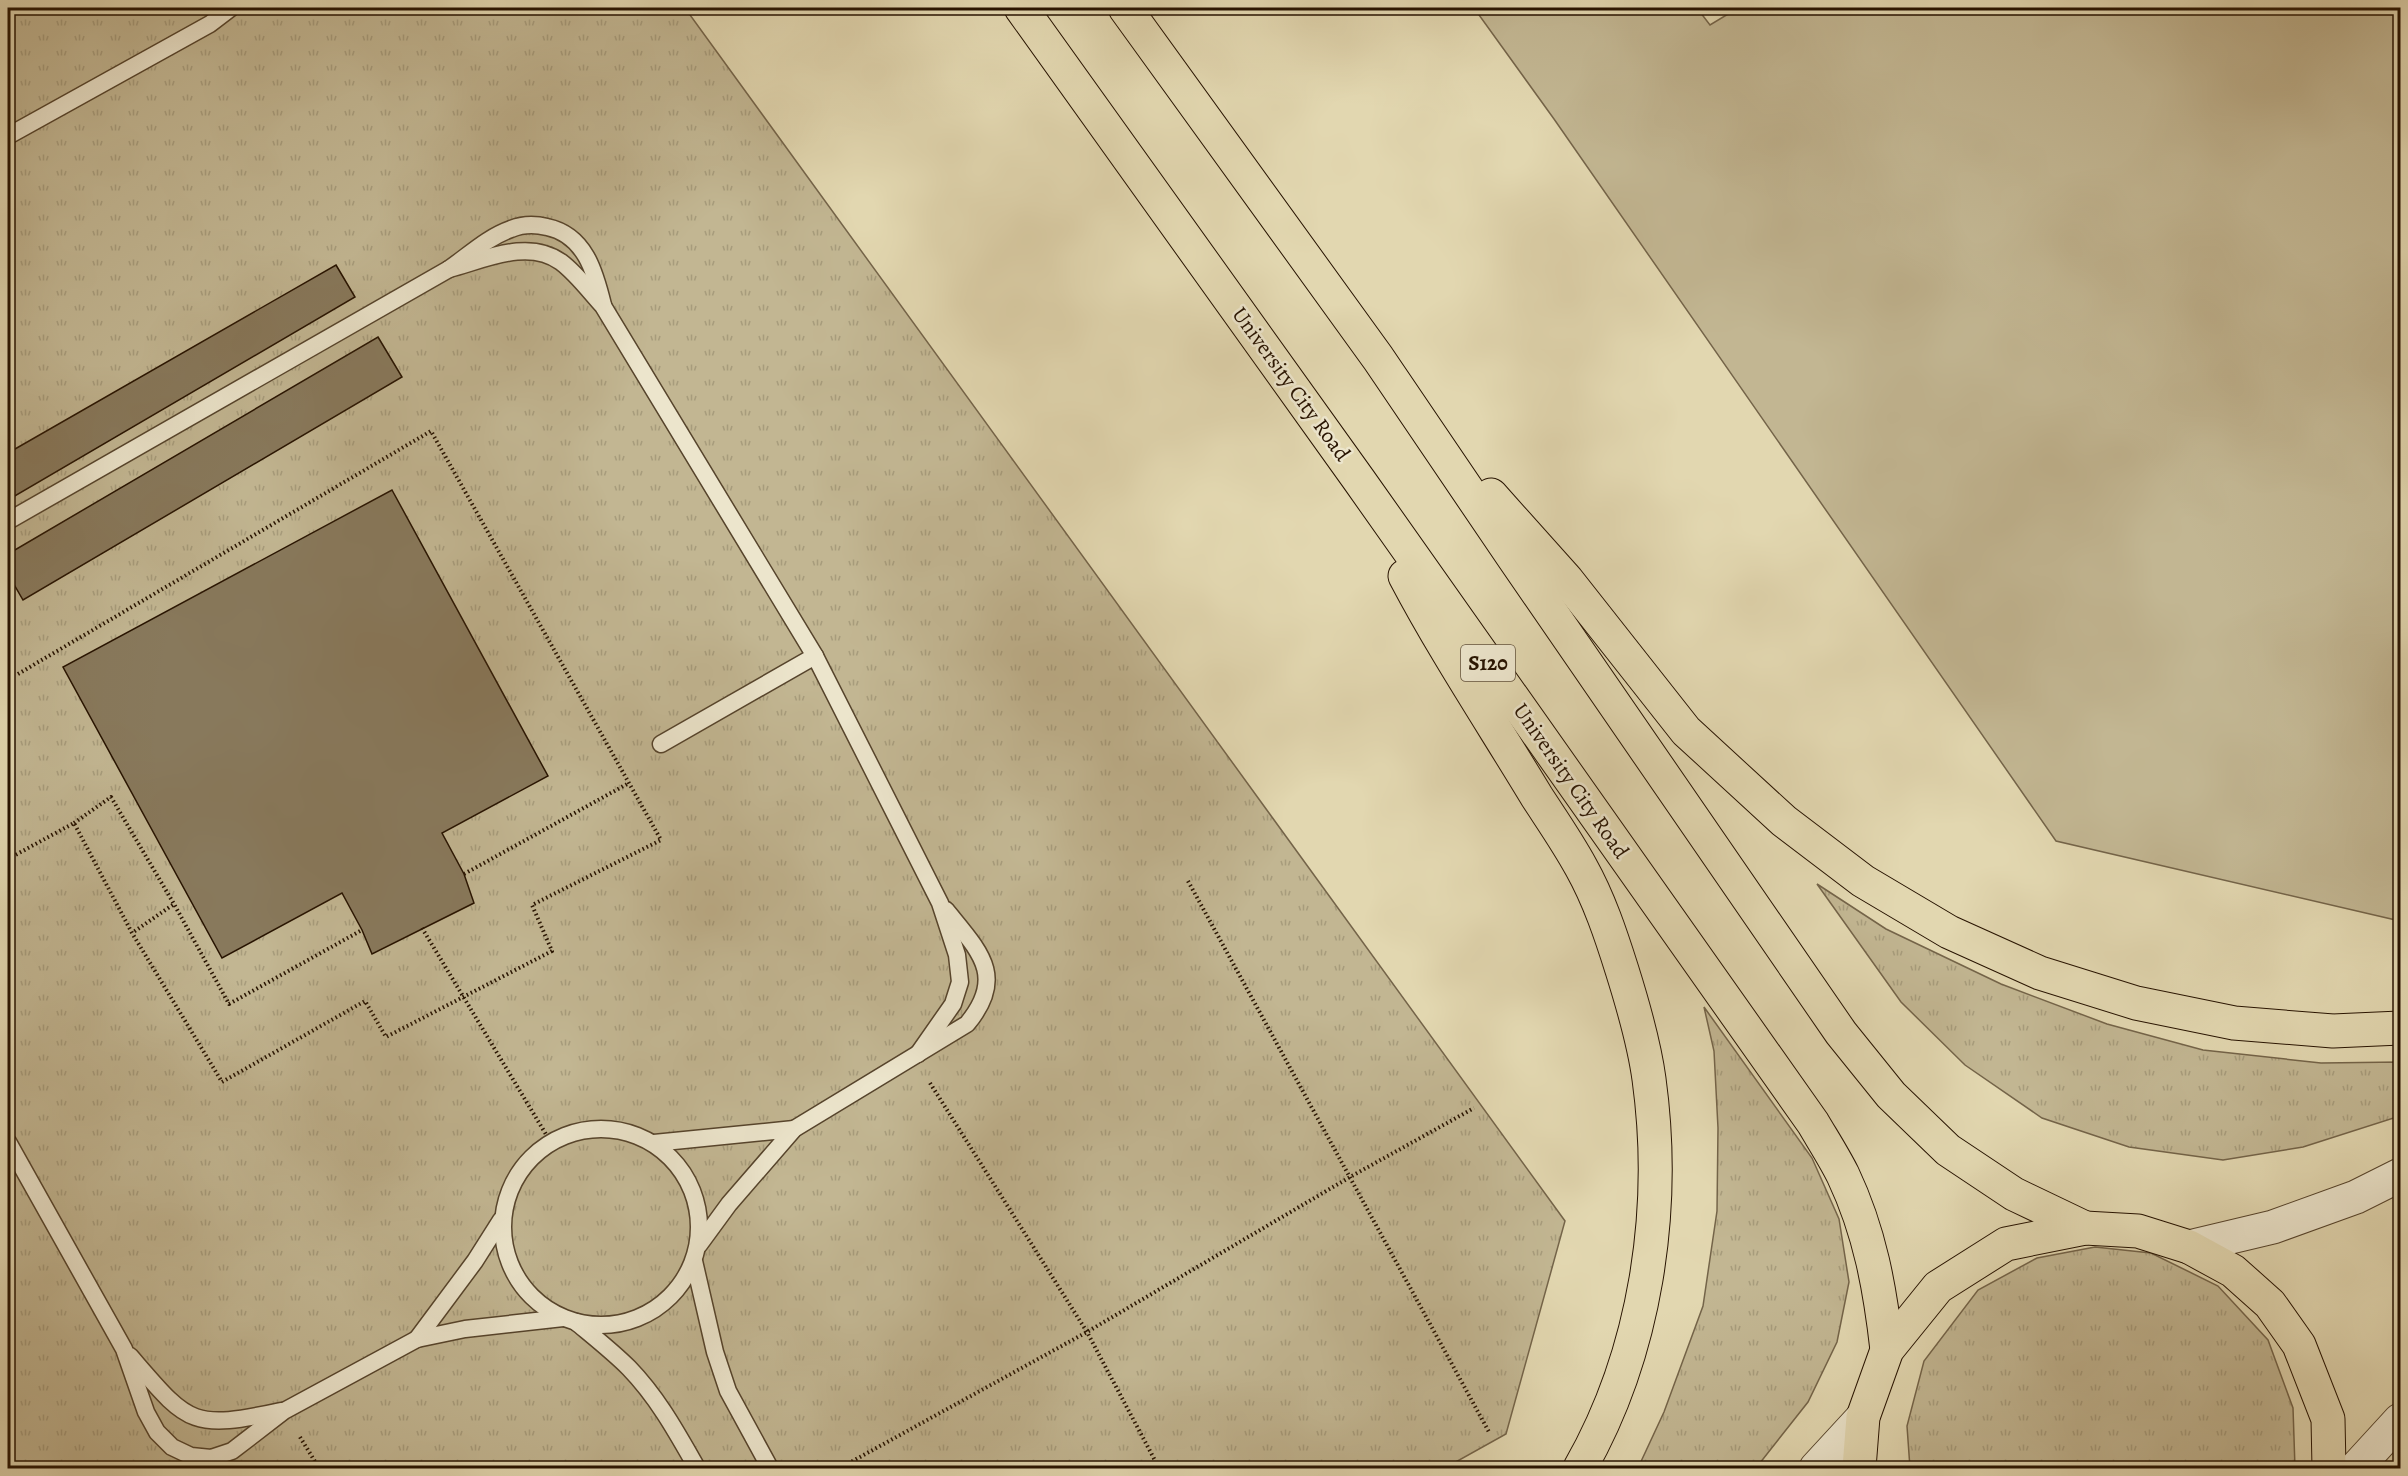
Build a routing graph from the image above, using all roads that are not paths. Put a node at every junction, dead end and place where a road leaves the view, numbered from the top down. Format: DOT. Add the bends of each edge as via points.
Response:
graph roads {
  1 [pos="231,8"];
  2 [pos="1021,8"];
  3 [pos="1125,8"];
  4 [pos="8,136"];
  5 [pos="449,269"];
  6 [pos="603,306"];
  7 [pos="1439,445"];
  8 [pos="1359,480"];
  9 [pos="8,521"];
  10 [pos="815,656"];
  11 [pos="661,744"];
  12 [pos="940,903"];
  13 [pos="2400,1028"];
  14 [pos="916,1056"];
  15 [pos="794,1129"];
  16 [pos="8,1142"];
  17 [pos="654,1143"];
  18 [pos="2400,1175"];
  19 [pos="501,1220"];
  20 [pos="2085,1228"];
  21 [pos="699,1245"];
  22 [pos="2189,1247"];
  23 [pos="694,1261"];
  24 [pos="570,1320"];
  25 [pos="417,1339"];
  26 [pos="124,1349"];
  27 [pos="1887,1350"];
  28 [pos="284,1411"];
  29 [pos="1863,1418"];
  30 [pos="2400,1420"];
  31 [pos="697,1468"];
  32 [pos="770,1468"];
  33 [pos="1580,1468"];
  34 [pos="1816,1468"];
  35 [pos="1859,1468"];
  36 [pos="2329,1468"];
  37 [pos="2356,1468"];
  1 -- 4 [label="lane" via="210,24"];
  2 -- 8 [label="main road, University City Road / S120"];
  3 -- 7 [label="main road"];
  5 -- 6 [label="lane" via="512,252 546,254 562,262"];
  5 -- 6 [label="lane" via="513,228 535,224 558,229 577,242 589,261"];
  5 -- 9 [label="lane"];
  6 -- 10 [label="lane"];
  7 -- 13 [label="main road" via="1494,498 1567,580 1686,731 1784,821 1863,881 1949,933 2040,973 2136,1003 2234,1023 2333,1031"];
  7 -- 20 [label="main road" via="1841,1033 1891,1095 1948,1150 2005,1188"];
  8 -- 27 [label="main road, University City Road / S120" via="1813,1123 1843,1175 1865,1231 1880,1289"];
  8 -- 33 [label="main road" via="1386,543 1419,603 1581,867 1611,934 1633,1004 1649,1078 1655,1151 1653,1224 1643,1296 1625,1367 1599,1435"];
  10 -- 11 [label="lane"];
  10 -- 12 [label="lane"];
  12 -- 14 [label="lane" via="957,955 960,982 953,1004"];
  12 -- 14 [label="lane" via="977,948 986,967 987,988 981,1008 967,1024"];
  14 -- 15 [label="lane"];
  15 -- 17 [label="lane"];
  15 -- 21 [label="lane"];
  16 -- 26 [label="lane"];
  17 -- 19 [label="lane" via="621,1129 585,1129 550,1141 525,1161 508,1189"];
  17 -- 21 [label="lane" via="676,1162 691,1187 699,1215"];
  18 -- 22 [label="street" via="2356,1197 2273,1227"];
  19 -- 24 [label="lane" via="504,1251 516,1279 536,1302"];
  19 -- 25 [label="lane"];
  20 -- 22 [label="main road" via="2138,1231"];
  20 -- 27 [label="main road" via="2006,1244 1938,1287"];
  21 -- 23 [label="lane"];
  22 -- 36 [label="main road" via="2233,1271 2270,1304 2299,1345 2328,1419"];
  23 -- 24 [label="lane" via="680,1287 659,1306 634,1320 605,1326"];
  23 -- 32 [label="lane" via="704,1313 728,1391"];
  24 -- 25 [label="lane" via="465,1329"];
  24 -- 31 [label="lane" via="629,1368 672,1422"];
  25 -- 28 [label="lane"];
  26 -- 28 [label="lane" via="171,1404 200,1420 232,1421"];
  26 -- 28 [label="lane" via="157,1432 172,1447 191,1456 211,1458 232,1451"];
  27 -- 29 [label="main road"];
  29 -- 34 [label="street"];
  29 -- 35 [label="main road"];
  30 -- 37 [label="street"];
}
